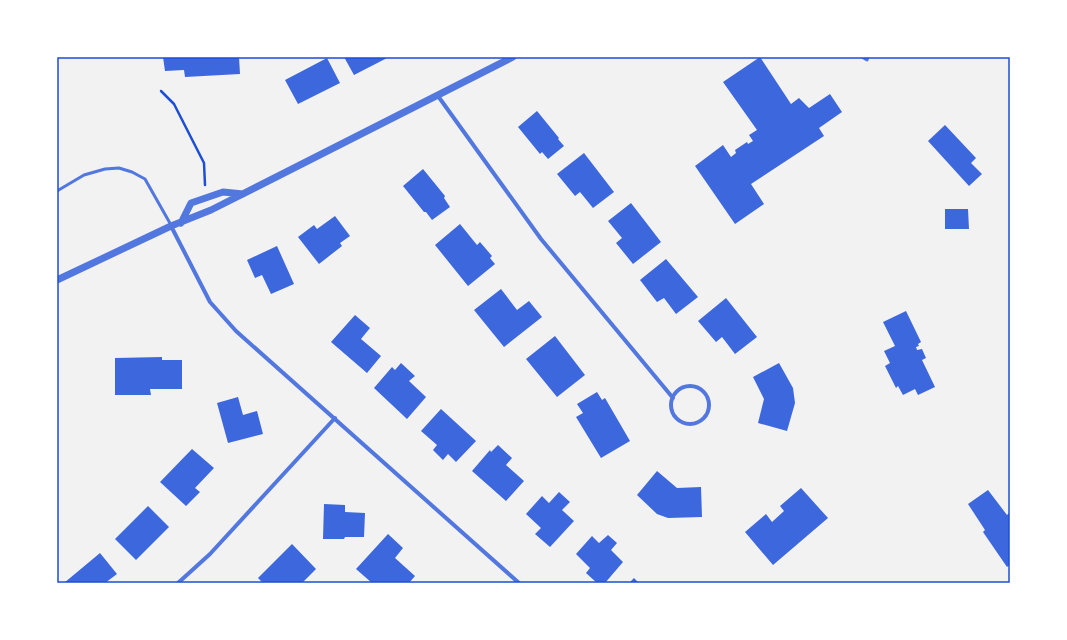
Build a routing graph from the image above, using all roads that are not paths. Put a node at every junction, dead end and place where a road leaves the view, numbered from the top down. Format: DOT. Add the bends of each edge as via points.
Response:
graph roads {
  1 [pos="513,57"];
  2 [pos="862,57"];
  3 [pos="868,57"];
  4 [pos="438,96"];
  5 [pos="57,191"];
  6 [pos="244,194"];
  7 [pos="181,223"];
  8 [pos="171,226"];
  9 [pos="57,280"];
  10 [pos="673,398"];
  11 [pos="335,418"];
  12 [pos="178,583"];
  13 [pos="519,583"];
  1 -- 4 [label="street"];
  2 -- 3 [label="lane" via="867,60"];
  4 -- 6 [label="street"];
  4 -- 10 [label="street" via="541,239"];
  5 -- 8 [label="lane" via="84,175 119,168 144,179"];
  6 -- 7 [label="street"];
  6 -- 7 [label="street" via="224,192 191,204"];
  7 -- 8 [label="street"];
  8 -- 9 [label="street"];
  8 -- 11 [label="street" via="210,302 236,331"];
  10 -- 10 [label="street" via="674,414 686,424 702,420 710,407 706,394 697,387 684,387"];
  11 -- 12 [label="street" via="210,554"];
  11 -- 13 [label="street"];
}
